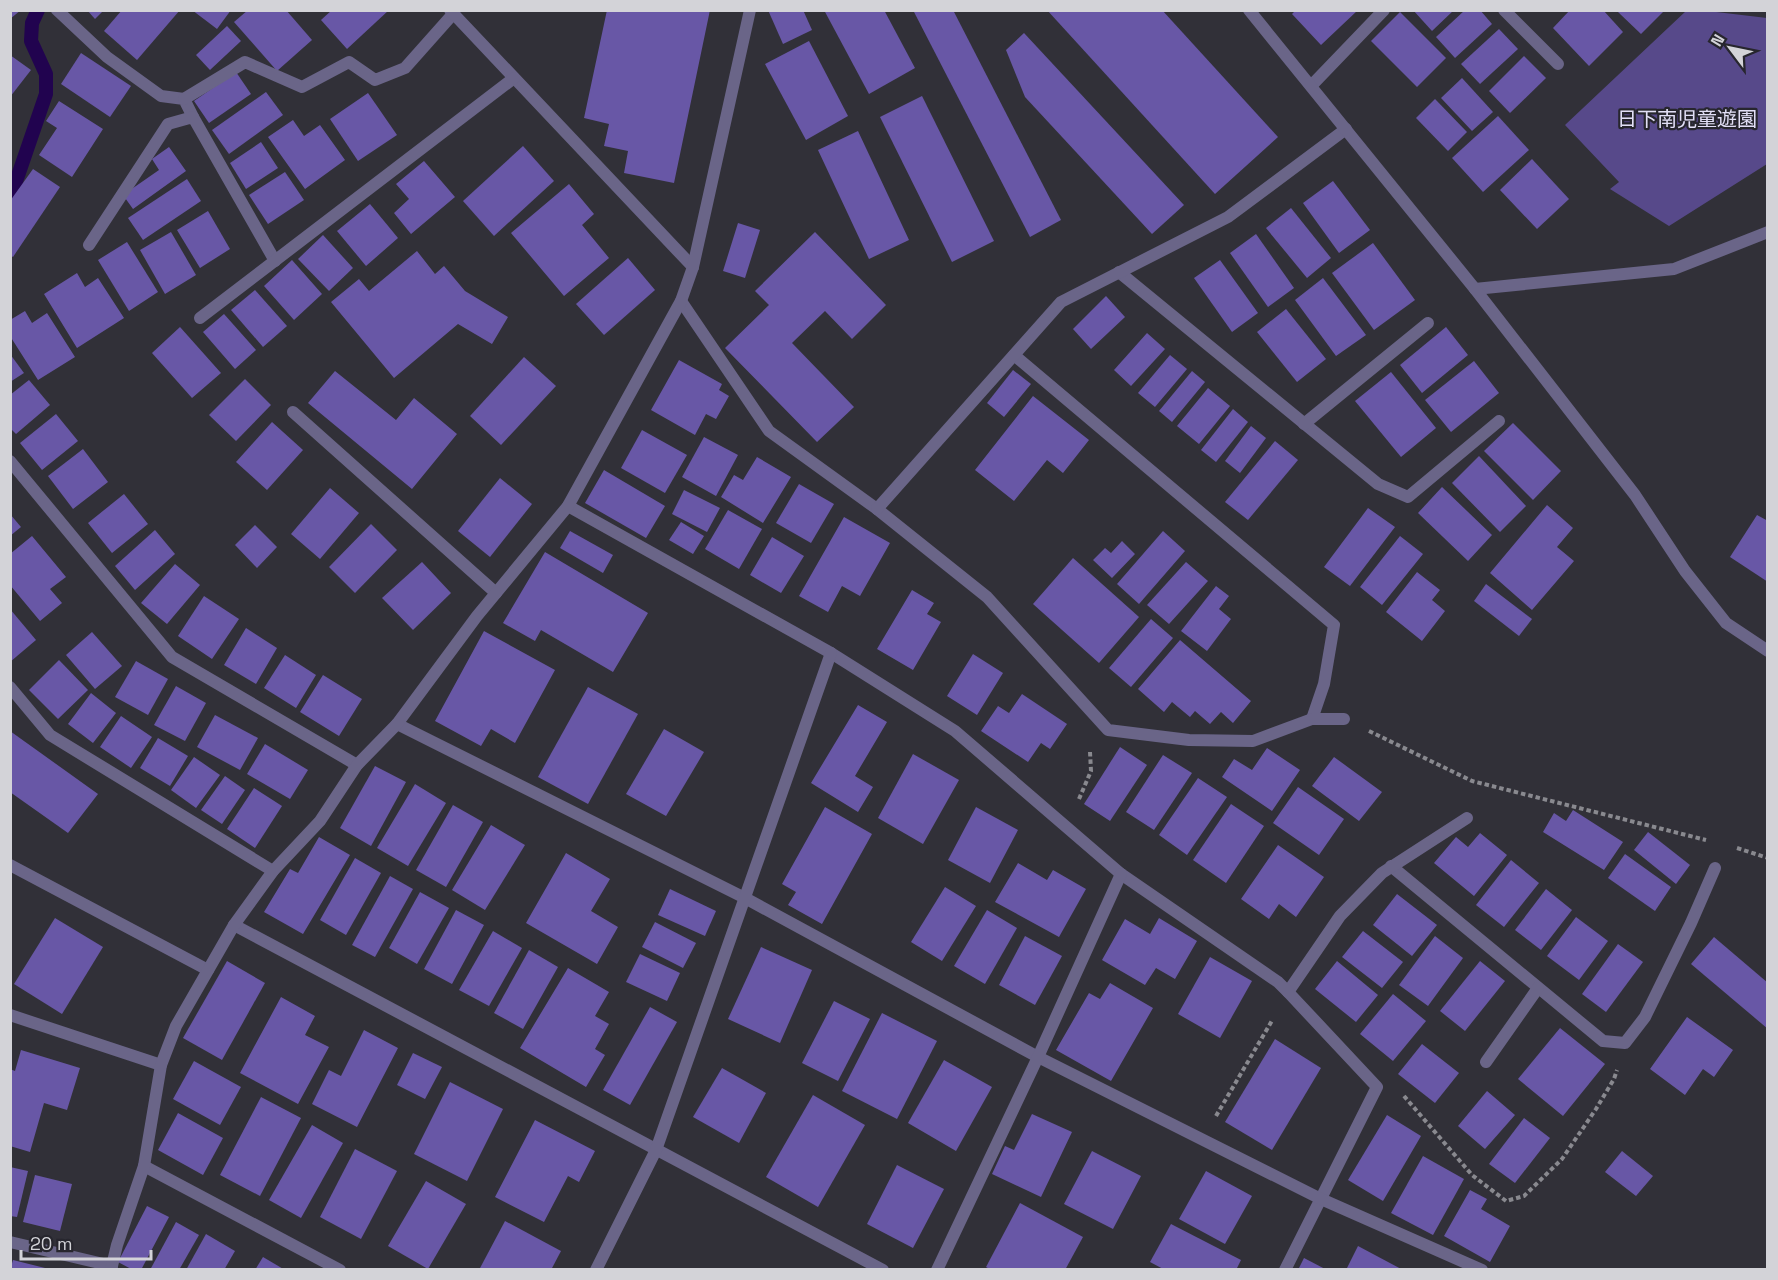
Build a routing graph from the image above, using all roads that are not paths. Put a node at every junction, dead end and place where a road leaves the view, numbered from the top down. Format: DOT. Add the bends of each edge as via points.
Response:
graph roads {
  1 [pos="57,10"];
  2 [pos="750,10"];
  3 [pos="1249,10"];
  4 [pos="1384,10"];
  5 [pos="1504,10"];
  6 [pos="452,12"];
  7 [pos="1558,64"];
  8 [pos="514,78"];
  9 [pos="1311,86"];
  10 [pos="184,99"];
  11 [pos="193,117"];
  12 [pos="1346,129"];
  13 [pos="1767,233"];
  14 [pos="88,245"];
  15 [pos="275,261"];
  16 [pos="693,267"];
  17 [pos="1119,272"];
  18 [pos="1475,289"];
  19 [pos="681,302"];
  20 [pos="200,318"];
  21 [pos="1428,323"];
  22 [pos="1014,355"];
  23 [pos="293,412"];
  24 [pos="1499,421"];
  25 [pos="1304,424"];
  26 [pos="10,461"];
  27 [pos="568,506"];
  28 [pos="877,509"];
  29 [pos="496,593"];
  30 [pos="1767,651"];
  31 [pos="831,653"];
  32 [pos="10,687"];
  33 [pos="1312,719"];
  34 [pos="1344,719"];
  35 [pos="397,724"];
  36 [pos="357,765"];
  37 [pos="1467,818"];
  38 [pos="10,865"];
  39 [pos="1391,866"];
  40 [pos="1715,868"];
  41 [pos="273,871"];
  42 [pos="1121,874"];
  43 [pos="745,898"];
  44 [pos="234,925"];
  45 [pos="208,970"];
  46 [pos="1538,988"];
  47 [pos="1288,992"];
  48 [pos="10,1015"];
  49 [pos="1038,1057"];
  50 [pos="1486,1062"];
  51 [pos="161,1065"];
  52 [pos="656,1150"];
  53 [pos="144,1166"];
  54 [pos="1321,1199"];
  55 [pos="10,1242"];
  56 [pos="111,1268"];
  57 [pos="340,1269"];
  58 [pos="596,1269"];
  59 [pos="883,1269"];
  60 [pos="937,1269"];
  61 [pos="1285,1269"];
  62 [pos="1482,1269"];
  1 -- 10 [label="street" via="107,57 161,96"];
  2 -- 16 [label="street"];
  3 -- 9 [label="street"];
  4 -- 9 [label="street"];
  5 -- 7 [label="street"];
  6 -- 8 [label="street"];
  6 -- 10 [label="street" via="405,68 375,80 349,62 303,87 244,62"];
  8 -- 15 [label="street"];
  8 -- 16 [label="street"];
  9 -- 12 [label="street"];
  10 -- 11 [label="street"];
  11 -- 14 [label="street" via="168,124"];
  11 -- 15 [label="street"];
  12 -- 17 [label="street" via="1228,217"];
  12 -- 18 [label="street"];
  13 -- 18 [label="street" via="1674,269"];
  15 -- 20 [label="street"];
  16 -- 19 [label="street"];
  17 -- 22 [label="street" via="1061,302"];
  17 -- 25 [label="street"];
  18 -- 30 [label="street" via="1635,495 1685,571 1726,623"];
  19 -- 27 [label="street"];
  19 -- 28 [label="street" via="769,431"];
  21 -- 25 [label="street"];
  22 -- 28 [label="street"];
  22 -- 33 [label="street" via="1334,625 1324,684"];
  23 -- 29 [label="street"];
  24 -- 25 [label="street" via="1408,497 1378,484"];
  26 -- 36 [label="street" via="172,657"];
  27 -- 29 [label="street"];
  27 -- 31 [label="street"];
  28 -- 33 [label="street" via="987,597 1107,730 1189,740 1253,741"];
  29 -- 35 [label="street"];
  31 -- 42 [label="street" via="955,731"];
  31 -- 43 [label="street"];
  32 -- 41 [label="street" via="50,735"];
  33 -- 34 [label="street"];
  35 -- 36 [label="street"];
  35 -- 43 [label="street"];
  36 -- 41 [label="street" via="320,821"];
  37 -- 39 [label="street"];
  38 -- 45 [label="street"];
  39 -- 46 [label="street"];
  39 -- 47 [label="street" via="1340,916"];
  40 -- 46 [label="street" via="1645,1017 1625,1043 1603,1041"];
  41 -- 44 [label="street"];
  42 -- 47 [label="street"];
  42 -- 49 [label="street"];
  43 -- 49 [label="street"];
  43 -- 52 [label="street"];
  44 -- 45 [label="street"];
  44 -- 52 [label="street"];
  45 -- 51 [label="street" via="176,1026"];
  46 -- 50 [label="street"];
  47 -- 54 [label="street" via="1377,1087"];
  48 -- 51 [label="street"];
  49 -- 54 [label="street"];
  49 -- 60 [label="street"];
  51 -- 53 [label="street"];
  52 -- 58 [label="street"];
  52 -- 59 [label="street"];
  53 -- 56 [label="street"];
  53 -- 57 [label="street"];
  54 -- 61 [label="street"];
  54 -- 62 [label="street"];
  55 -- 56 [label="street"];
}
